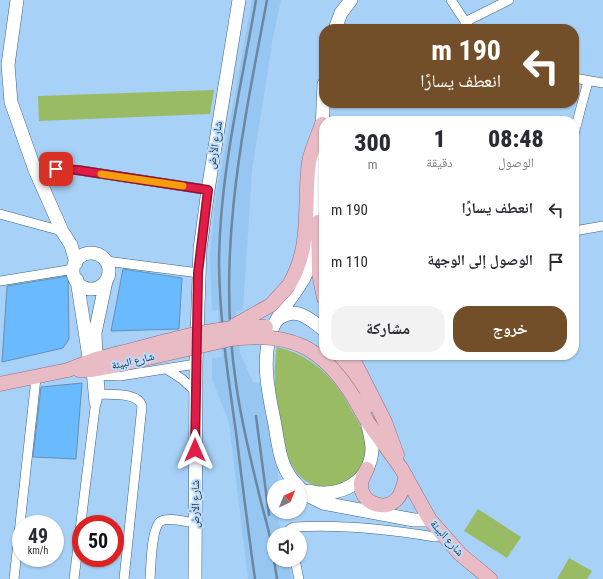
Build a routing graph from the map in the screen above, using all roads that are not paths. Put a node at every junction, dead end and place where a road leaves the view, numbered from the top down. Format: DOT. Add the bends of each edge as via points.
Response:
graph roads {
  1 [pos="17,0"];
  2 [pos="239,0"];
  3 [pos="351,0"];
  4 [pos="450,0"];
  5 [pos="509,0"];
  6 [pos="337,24"];
  7 [pos="467,24"];
  8 [pos="471,24"];
  9 [pos="579,79"];
  10 [pos="588,81"];
  11 [pos="603,83"];
  12 [pos="579,116"];
  13 [pos="319,133"];
  14 [pos="35,170"];
  15 [pos="208,190"];
  16 [pos="319,198"];
  17 [pos="0,214"];
  18 [pos="318,222"];
  19 [pos="603,226"];
  20 [pos="579,230"];
  21 [pos="62,231"];
  22 [pos="71,245"];
  23 [pos="91,253"];
  24 [pos="106,261"];
  25 [pos="76,271"];
  26 [pos="198,273"];
  27 [pos="319,273"];
  28 [pos="0,281"];
  29 [pos="106,281"];
  30 [pos="276,321"];
  31 [pos="319,326"];
  32 [pos="224,329"];
  33 [pos="319,345"];
  34 [pos="319,357"];
  35 [pos="117,359"];
  36 [pos="323,360"];
  37 [pos="337,360"];
  38 [pos="348,360"];
  39 [pos="352,360"];
  40 [pos="196,364"];
  41 [pos="94,368"];
  42 [pos="168,370"];
  43 [pos="36,378"];
  44 [pos="0,386"];
  45 [pos="196,392"];
  46 [pos="360,392"];
  47 [pos="99,394"];
  48 [pos="95,408"];
  49 [pos="367,422"];
  50 [pos="402,468"];
  51 [pos="367,469"];
  52 [pos="292,479"];
  53 [pos="307,489"];
  54 [pos="307,495"];
  55 [pos="375,509"];
  56 [pos="430,520"];
  57 [pos="195,523"];
  58 [pos="294,527"];
  59 [pos="366,528"];
  60 [pos="442,535"];
  61 [pos="296,567"];
  62 [pos="14,579"];
  63 [pos="74,579"];
  64 [pos="124,579"];
  65 [pos="150,579"];
  66 [pos="196,579"];
  67 [pos="299,579"];
  68 [pos="490,579"];
  1 -- 14 [label="main road" via="8,80 11,102"];
  2 -- 15 [label="main road, شارع الأرض"];
  3 -- 6 [label="main road" via="341,13"];
  4 -- 7 [label="street"];
  5 -- 8 [label="street"];
  9 -- 10 [label="street"];
  10 -- 11 [label="street"];
  10 -- 12 [label="street"];
  13 -- 32 [label="main road, bridge" via="309,161 304,246 296,272 289,285 271,305 249,319"];
  14 -- 15 [label="street" via="77,170"];
  14 -- 21 [label="main road"];
  15 -- 26 [label="main road, شارع الأرض"];
  16 -- 18 [label="main road"];
  17 -- 21 [label="street"];
  18 -- 27 [label="main road"];
  18 -- 30 [label="main road" via="310,264 304,278"];
  19 -- 20 [label="street"];
  21 -- 22 [label="main road"];
  22 -- 23 [label="main road"];
  22 -- 25 [label="main road"];
  23 -- 24 [label="main road" via="100,255"];
  23 -- 25 [label="main road" via="82,256"];
  24 -- 26 [label="street"];
  24 -- 29 [label="main road" via="109,267"];
  25 -- 28 [label="street"];
  25 -- 29 [label="main road" via="88,288 101,286"];
  25 -- 41 [label="main road"];
  26 -- 40 [label="main road, شارع الأرض"];
  29 -- 41 [label="main road" via="95,333"];
  30 -- 31 [label="main road" via="293,313 308,318"];
  30 -- 52 [label="main road" via="267,350 267,382 280,459"];
  32 -- 33 [label="main road, شارع البيئة, bridge" via="282,328"];
  32 -- 35 [label="main road, شارع البيئة, bridge"];
  34 -- 35 [label="main road, شارع البيئة, bridge" via="308,349 280,338 249,336"];
  35 -- 41 [label="main road, شارع البيئة"];
  36 -- 46 [label="main road, شارع البيئة, bridge"];
  37 -- 46 [label="main road, شارع البيئة"];
  38 -- 46 [label="main road"];
  39 -- 46 [label="main road"];
  40 -- 42 [label="street"];
  40 -- 45 [label="main road, شارع الأرض"];
  41 -- 42 [label="street" via="120,376"];
  41 -- 43 [label="main road, شارع البيئة" via="68,370"];
  41 -- 47 [label="street"];
  41 -- 48 [label="street"];
  42 -- 45 [label="street"];
  43 -- 44 [label="main road, شارع البيئة"];
  43 -- 62 [label="street"];
  45 -- 57 [label="main road, شارع الأرض"];
  46 -- 49 [label="main road, شارع البيئة"];
  46 -- 50 [label="main road, شارع البيئة"];
  47 -- 48 [label="street"];
  47 -- 64 [label="street" via="134,397 142,406"];
  48 -- 63 [label="street"];
  49 -- 50 [label="main road, شارع البيئة"];
  49 -- 51 [label="main road" via="372,448"];
  50 -- 55 [label="main road" via="398,499"];
  50 -- 56 [label="main road, شارع البيئة"];
  51 -- 53 [label="main road" via="352,486 339,492 316,493"];
  51 -- 55 [label="main road" via="361,482 361,489"];
  54 -- 55 [label="main road" via="322,503"];
  55 -- 56 [label="main road" via="414,520"];
  55 -- 59 [label="street"];
  56 -- 60 [label="main road, شارع البيئة"];
  57 -- 65 [label="street" via="170,520 158,524 153,543"];
  57 -- 66 [label="main road, شارع الأرض"];
  58 -- 59 [label="street" via="328,525"];
  59 -- 60 [label="street" via="435,537"];
  60 -- 68 [label="main road, شارع البيئة"];
  61 -- 67 [label="street"];
}
